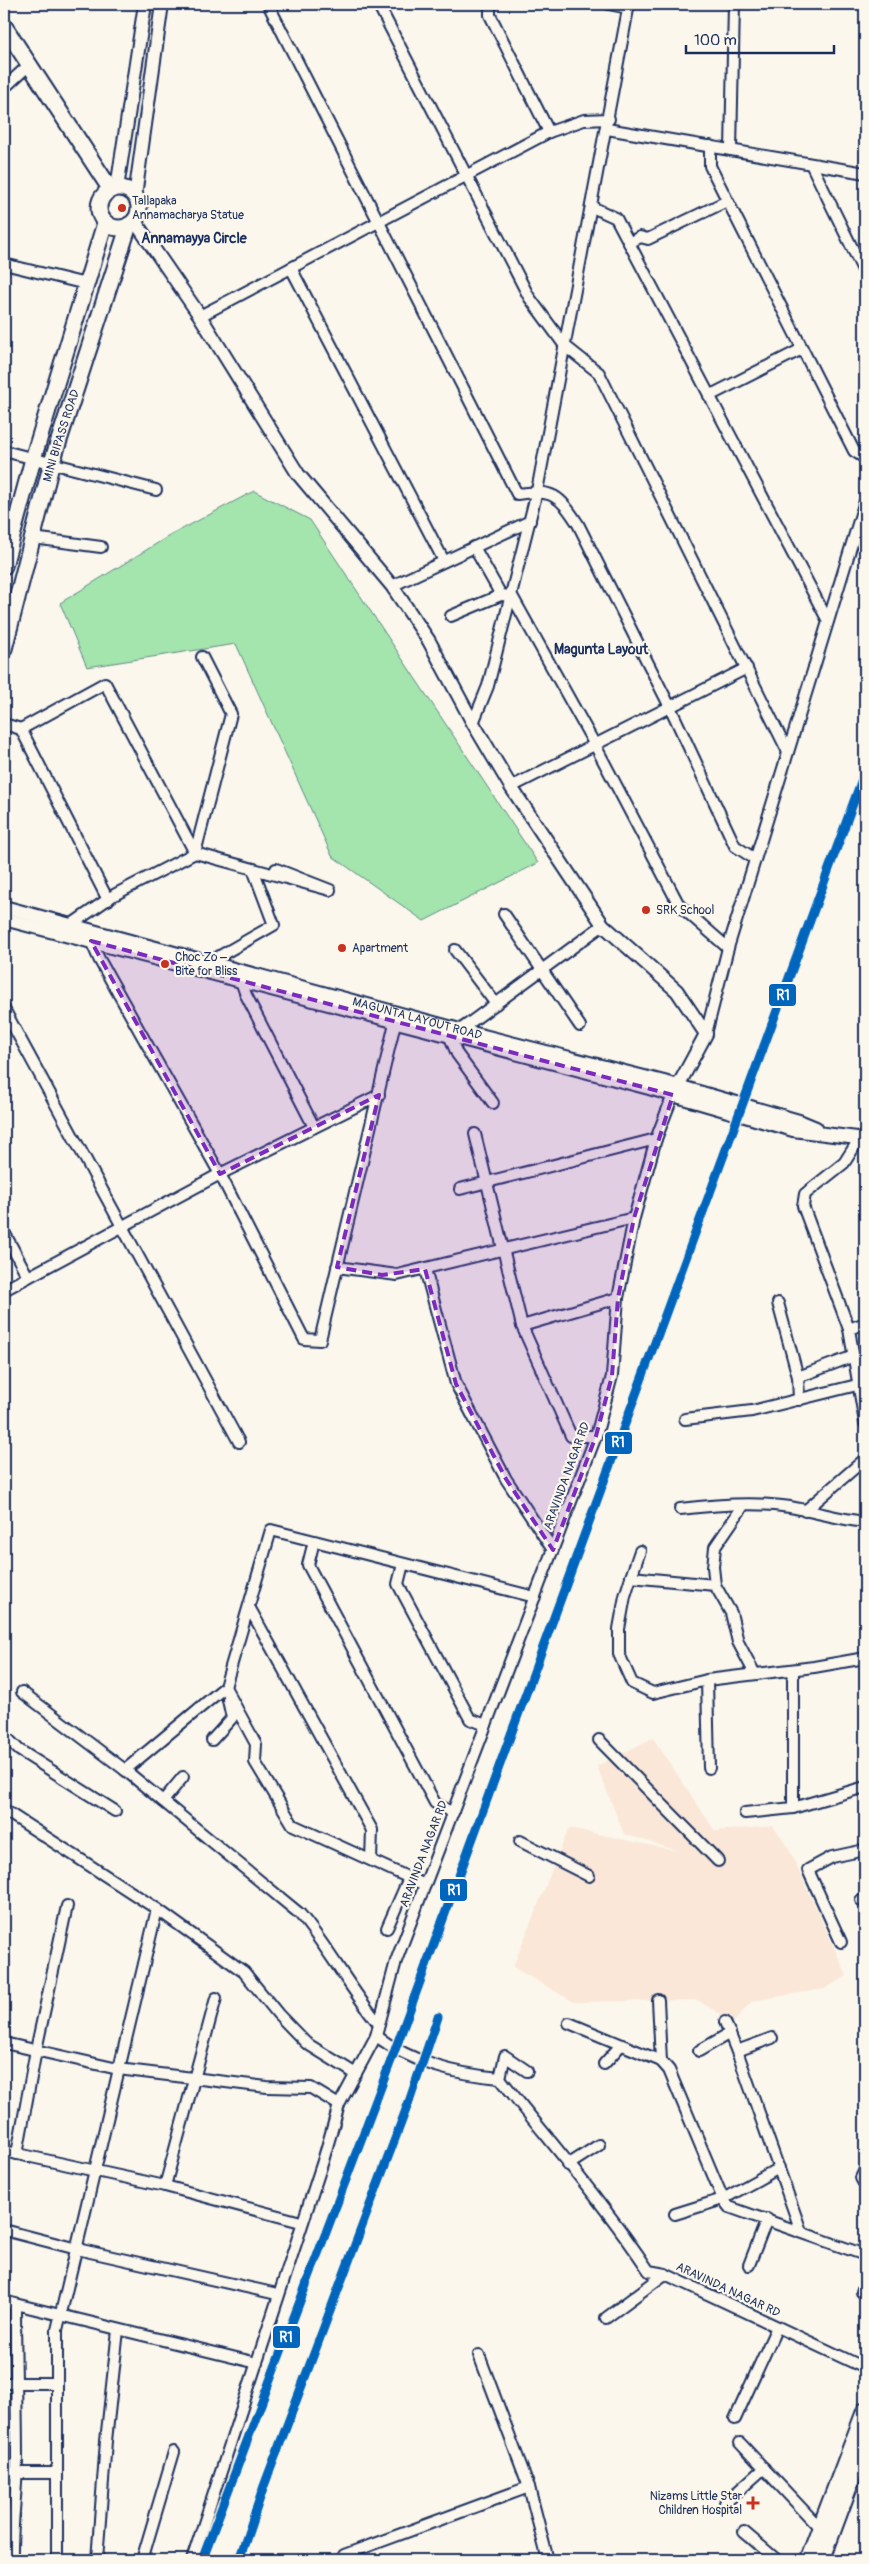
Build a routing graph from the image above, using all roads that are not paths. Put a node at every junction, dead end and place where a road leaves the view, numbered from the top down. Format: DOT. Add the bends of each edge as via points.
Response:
graph roads {
  1 [pos="145,4"];
  2 [pos="162,4"];
  3 [pos="268,4"];
  4 [pos="378,4"];
  5 [pos="490,4"];
  6 [pos="609,4"];
  7 [pos="734,4"];
  8 [pos="628,6"];
  9 [pos="4,26"];
  10 [pos="30,64"];
  11 [pos="4,88"];
  12 [pos="608,124"];
  13 [pos="549,132"];
  14 [pos="710,146"];
  15 [pos="731,150"];
  16 [pos="811,164"];
  17 [pos="865,174"];
  18 [pos="468,175"];
  19 [pos="114,189"];
  20 [pos="135,196"];
  21 [pos="728,201"];
  22 [pos="592,208"];
  23 [pos="132,222"];
  24 [pos="377,222"];
  25 [pos="105,223"];
  26 [pos="629,243"];
  27 [pos="4,264"];
  28 [pos="291,268"];
  29 [pos="865,274"];
  30 [pos="86,284"];
  31 [pos="200,316"];
  32 [pos="565,346"];
  33 [pos="802,349"];
  34 [pos="709,396"];
  35 [pos="4,451"];
  36 [pos="865,458"];
  37 [pos="33,459"];
  38 [pos="52,462"];
  39 [pos="156,490"];
  40 [pos="537,491"];
  41 [pos="865,501"];
  42 [pos="530,521"];
  43 [pos="33,538"];
  44 [pos="474,547"];
  45 [pos="101,548"];
  46 [pos="444,562"];
  47 [pos="4,566"];
  48 [pos="392,586"];
  49 [pos="501,595"];
  50 [pos="512,596"];
  51 [pos="451,616"];
  52 [pos="828,621"];
  53 [pos="4,648"];
  54 [pos="202,657"];
  55 [pos="747,668"];
  56 [pos="670,707"];
  57 [pos="473,723"];
  58 [pos="4,724"];
  59 [pos="21,729"];
  60 [pos="595,745"];
  61 [pos="788,752"];
  62 [pos="511,788"];
  63 [pos="195,853"];
  64 [pos="756,859"];
  65 [pos="253,869"];
  66 [pos="276,869"];
  67 [pos="108,900"];
  68 [pos="4,906"];
  69 [pos="504,914"];
  70 [pos="4,919"];
  71 [pos="72,924"];
  72 [pos="603,925"];
  73 [pos="91,941"];
  74 [pos="728,948"];
  75 [pos="455,950"];
  76 [pos="211,961"];
  77 [pos="542,970"];
  78 [pos="241,981"];
  79 [pos="496,1004"];
  80 [pos="4,1009"];
  81 [pos="395,1023"];
  82 [pos="580,1026"];
  83 [pos="455,1034"];
  84 [pos="706,1034"];
  85 [pos="676,1091"];
  86 [pos="378,1096"];
  87 [pos="493,1103"];
  88 [pos="314,1127"];
  89 [pos="475,1134"];
  90 [pos="656,1139"];
  91 [pos="863,1139"];
  92 [pos="220,1174"];
  93 [pos="487,1181"];
  94 [pos="460,1189"];
  95 [pos="634,1218"];
  96 [pos="123,1226"];
  97 [pos="4,1232"];
  98 [pos="502,1250"];
  99 [pos="337,1267"];
  100 [pos="424,1269"];
  101 [pos="28,1277"];
  102 [pos="4,1290"];
  103 [pos="618,1298"];
  104 [pos="778,1302"];
  105 [pos="865,1322"];
  106 [pos="522,1326"];
  107 [pos="849,1329"];
  108 [pos="854,1356"];
  109 [pos="798,1377"];
  110 [pos="857,1385"];
  111 [pos="799,1400"];
  112 [pos="685,1419"];
  113 [pos="865,1423"];
  114 [pos="596,1436"];
  115 [pos="239,1442"];
  116 [pos="865,1459"];
  117 [pos="743,1506"];
  118 [pos="680,1509"];
  119 [pos="805,1511"];
  120 [pos="865,1522"];
  121 [pos="314,1541"];
  122 [pos="553,1550"];
  123 [pos="640,1551"];
  124 [pos="403,1564"];
  125 [pos="631,1577"];
  126 [pos="715,1585"];
  127 [pos="535,1597"];
  128 [pos="249,1606"];
  129 [pos="865,1658"];
  130 [pos="793,1670"];
  131 [pos="755,1674"];
  132 [pos="707,1680"];
  133 [pos="225,1687"];
  134 [pos="22,1692"];
  135 [pos="486,1725"];
  136 [pos="4,1735"];
  137 [pos="212,1740"];
  138 [pos="599,1740"];
  139 [pos="709,1768"];
  140 [pos="125,1770"];
  141 [pos="183,1776"];
  142 [pos="865,1787"];
  143 [pos="163,1801"];
  144 [pos="793,1808"];
  145 [pos="4,1810"];
  146 [pos="115,1810"];
  147 [pos="453,1813"];
  148 [pos="745,1813"];
  149 [pos="520,1841"];
  150 [pos="865,1850"];
  151 [pos="371,1860"];
  152 [pos="718,1862"];
  153 [pos="589,1876"];
  154 [pos="409,1878"];
  155 [pos="425,1885"];
  156 [pos="67,1906"];
  157 [pos="157,1909"];
  158 [pos="387,1928"];
  159 [pos="841,1942"];
  160 [pos="216,1998"];
  161 [pos="658,2000"];
  162 [pos="725,2022"];
  163 [pos="569,2023"];
  164 [pos="379,2024"];
  165 [pos="730,2033"];
  166 [pos="376,2036"];
  167 [pos="772,2038"];
  168 [pos="4,2043"];
  169 [pos="621,2045"];
  170 [pos="36,2050"];
  171 [pos="699,2051"];
  172 [pos="739,2058"];
  173 [pos="661,2061"];
  174 [pos="604,2064"];
  175 [pos="118,2069"];
  176 [pos="527,2071"];
  177 [pos="356,2074"];
  178 [pos="194,2078"];
  179 [pos="500,2078"];
  180 [pos="339,2105"];
  181 [pos="599,2145"];
  182 [pos="4,2151"];
  183 [pos="17,2154"];
  184 [pos="568,2165"];
  185 [pos="779,2168"];
  186 [pos="865,2170"];
  187 [pos="94,2172"];
  188 [pos="865,2185"];
  189 [pos="165,2186"];
  190 [pos="723,2199"];
  191 [pos="675,2214"];
  192 [pos="767,2219"];
  193 [pos="301,2222"];
  194 [pos="4,2230"];
  195 [pos="801,2231"];
  196 [pos="76,2249"];
  197 [pos="865,2255"];
  198 [pos="748,2265"];
  199 [pos="665,2274"];
  200 [pos="277,2294"];
  201 [pos="4,2302"];
  202 [pos="15,2304"];
  203 [pos="62,2315"];
  204 [pos="606,2318"];
  205 [pos="777,2326"];
  206 [pos="118,2330"];
  207 [pos="479,2355"];
  208 [pos="257,2363"];
  209 [pos="865,2368"];
  210 [pos="9,2383"];
  211 [pos="57,2383"];
  212 [pos="865,2410"];
  213 [pos="735,2419"];
  214 [pos="4,2425"];
  215 [pos="16,2425"];
  216 [pos="740,2442"];
  217 [pos="865,2444"];
  218 [pos="174,2452"];
  219 [pos="764,2468"];
  220 [pos="57,2473"];
  221 [pos="4,2474"];
  222 [pos="16,2474"];
  223 [pos="529,2487"];
  224 [pos="724,2503"];
  225 [pos="820,2528"];
  226 [pos="744,2532"];
  227 [pos="344,2555"];
  228 [pos="12,2560"];
  229 [pos="57,2560"];
  230 [pos="97,2560"];
  231 [pos="142,2560"];
  232 [pos="192,2560"];
  233 [pos="548,2560"];
  234 [pos="778,2560"];
  235 [pos="808,2560"];
  236 [pos="822,2560"];
  1 -- 19 [label="street"];
  2 -- 20 [label="street"];
  3 -- 24 [label="street"];
  4 -- 18 [label="street"];
  5 -- 13 [label="street" via="490,15"];
  6 -- 8 [label="street"];
  7 -- 15 [label="street"];
  8 -- 12 [label="street"];
  9 -- 10 [label="main road"];
  10 -- 11 [label="street"];
  10 -- 19 [label="main road"];
  12 -- 13 [label="street" via="584,120"];
  12 -- 14 [label="street"];
  12 -- 22 [label="street"];
  13 -- 18 [label="street"];
  14 -- 15 [label="street"];
  14 -- 21 [label="street" via="710,166"];
  15 -- 16 [label="street"];
  16 -- 17 [label="street"];
  16 -- 29 [label="street"];
  18 -- 24 [label="street"];
  18 -- 32 [label="street" via="529,297"];
  19 -- 20 [label="main road"];
  19 -- 25 [label="main road" via="101,198 99,204"];
  20 -- 23 [label="main road" via="139,208"];
  21 -- 26 [label="street" via="648,238 640,237"];
  21 -- 33 [label="street"];
  22 -- 26 [label="street" via="616,218"];
  22 -- 32 [label="street"];
  23 -- 25 [label="main road" via="117,228"];
  23 -- 31 [label="street"];
  23 -- 38 [label="main road, MINI BIPASS ROAD"];
  24 -- 28 [label="street"];
  24 -- 40 [label="street" via="517,494"];
  25 -- 30 [label="main road"];
  26 -- 34 [label="street"];
  27 -- 30 [label="street"];
  28 -- 31 [label="street"];
  28 -- 46 [label="street"];
  30 -- 37 [label="main road"];
  31 -- 48 [label="street" via="298,474"];
  32 -- 40 [label="street"];
  32 -- 55 [label="street" via="599,372"];
  33 -- 34 [label="street"];
  33 -- 36 [label="street" via="854,451"];
  34 -- 52 [label="street"];
  35 -- 37 [label="street"];
  37 -- 38 [label="street"];
  37 -- 47 [label="main road"];
  38 -- 39 [label="street"];
  38 -- 43 [label="main road, MINI BIPASS ROAD"];
  40 -- 42 [label="street"];
  40 -- 56 [label="street" via="561,498 578,524"];
  41 -- 52 [label="street"];
  42 -- 44 [label="street"];
  42 -- 50 [label="street"];
  43 -- 45 [label="street"];
  43 -- 53 [label="main road, MINI BIPASS ROAD"];
  44 -- 46 [label="street"];
  44 -- 49 [label="street"];
  46 -- 48 [label="street"];
  48 -- 57 [label="street" via="429,641"];
  49 -- 50 [label="street"];
  49 -- 51 [label="street"];
  50 -- 57 [label="street" via="488,686"];
  50 -- 60 [label="street"];
  52 -- 61 [label="street"];
  54 -- 63 [label="street" via="231,714"];
  55 -- 56 [label="street"];
  55 -- 61 [label="street"];
  56 -- 60 [label="street"];
  56 -- 64 [label="street" via="735,846"];
  57 -- 62 [label="street"];
  58 -- 59 [label="street"];
  59 -- 63 [label="street" via="105,683"];
  59 -- 67 [label="street"];
  60 -- 62 [label="street"];
  60 -- 74 [label="street" via="679,905"];
  61 -- 64 [label="street"];
  62 -- 72 [label="street"];
  63 -- 65 [label="street"];
  63 -- 67 [label="street"];
  64 -- 74 [label="street"];
  65 -- 66 [label="street" via="330,890"];
  65 -- 76 [label="street" via="274,926"];
  67 -- 71 [label="street"];
  68 -- 71 [label="street, MAGUNTA LAYOUT ROAD"];
  69 -- 77 [label="street"];
  70 -- 73 [label="street, MAGUNTA LAYOUT ROAD"];
  71 -- 76 [label="street, MAGUNTA LAYOUT ROAD"];
  72 -- 77 [label="street"];
  72 -- 84 [label="street" via="677,991"];
  73 -- 78 [label="street, MAGUNTA LAYOUT ROAD"];
  73 -- 92 [label="street"];
  74 -- 84 [label="street"];
  75 -- 79 [label="street"];
  76 -- 83 [label="street, MAGUNTA LAYOUT ROAD"];
  77 -- 79 [label="street"];
  77 -- 82 [label="street"];
  78 -- 81 [label="street, MAGUNTA LAYOUT ROAD"];
  78 -- 88 [label="street"];
  79 -- 83 [label="street"];
  80 -- 96 [label="street"];
  81 -- 83 [label="street, MAGUNTA LAYOUT ROAD"];
  81 -- 86 [label="street"];
  83 -- 85 [label="street, MAGUNTA LAYOUT ROAD"];
  83 -- 87 [label="street" via="457,1054"];
  84 -- 85 [label="street"];
  85 -- 90 [label="street, ARAVINDA NAGAR RD"];
  85 -- 91 [label="street, MAGUNTA LAYOUT ROAD" via="799,1121 828,1133"];
  86 -- 88 [label="street"];
  86 -- 99 [label="street"];
  88 -- 92 [label="street"];
  89 -- 93 [label="street"];
  90 -- 93 [label="street"];
  90 -- 95 [label="street, ARAVINDA NAGAR RD"];
  91 -- 107 [label="street" via="844,1163 810,1188 803,1199 805,1213"];
  92 -- 96 [label="street"];
  92 -- 99 [label="street" via="304,1339 320,1340"];
  93 -- 94 [label="street"];
  93 -- 98 [label="street"];
  95 -- 98 [label="street"];
  95 -- 103 [label="street, ARAVINDA NAGAR RD"];
  96 -- 101 [label="street"];
  96 -- 115 [label="street"];
  97 -- 101 [label="street"];
  98 -- 100 [label="street"];
  98 -- 106 [label="street"];
  99 -- 100 [label="street" via="382,1275"];
  100 -- 122 [label="street" via="456,1384 506,1479"];
  101 -- 102 [label="street"];
  103 -- 106 [label="street"];
  103 -- 114 [label="street, ARAVINDA NAGAR RD" via="612,1376"];
  104 -- 109 [label="street"];
  105 -- 107 [label="street"];
  106 -- 114 [label="street" via="571,1436"];
  107 -- 108 [label="street"];
  108 -- 109 [label="street"];
  108 -- 110 [label="street"];
  109 -- 111 [label="street"];
  110 -- 111 [label="street"];
  110 -- 113 [label="street"];
  111 -- 112 [label="street" via="752,1411"];
  114 -- 122 [label="street, ARAVINDA NAGAR RD"];
  116 -- 119 [label="street"];
  117 -- 118 [label="street"];
  117 -- 119 [label="street" via="789,1507"];
  117 -- 126 [label="street" via="715,1547"];
  119 -- 120 [label="street"];
  121 -- 124 [label="street"];
  121 -- 128 [label="street" via="271,1530"];
  121 -- 147 [label="street" via="308,1565 435,1803"];
  122 -- 127 [label="street, ARAVINDA NAGAR RD"];
  123 -- 125 [label="street"];
  124 -- 127 [label="street"];
  124 -- 135 [label="street" via="398,1584 470,1719"];
  125 -- 126 [label="street"];
  125 -- 132 [label="street" via="624,1596 619,1654 632,1683 653,1693"];
  126 -- 131 [label="street" via="731,1612 738,1642"];
  127 -- 135 [label="street, ARAVINDA NAGAR RD"];
  128 -- 133 [label="street"];
  128 -- 151 [label="street" via="372,1830"];
  129 -- 130 [label="street"];
  130 -- 131 [label="street"];
  130 -- 144 [label="street"];
  131 -- 132 [label="street"];
  132 -- 139 [label="street"];
  133 -- 137 [label="street" via="232,1718"];
  133 -- 140 [label="street"];
  133 -- 151 [label="street" via="256,1744 255,1762 292,1825"];
  134 -- 140 [label="street"];
  135 -- 147 [label="street, ARAVINDA NAGAR RD"];
  136 -- 146 [label="street" via="19,1750"];
  138 -- 152 [label="street"];
  140 -- 143 [label="street"];
  141 -- 143 [label="street"];
  142 -- 144 [label="street"];
  143 -- 164 [label="street" via="300,1914"];
  144 -- 148 [label="street"];
  145 -- 157 [label="street"];
  147 -- 155 [label="street, ARAVINDA NAGAR RD"];
  149 -- 153 [label="street"];
  150 -- 159 [label="street" via="832,1857 808,1870"];
  151 -- 154 [label="street"];
  154 -- 155 [label="street"];
  154 -- 158 [label="street"];
  155 -- 164 [label="street, ARAVINDA NAGAR RD" via="396,1961"];
  156 -- 170 [label="street"];
  157 -- 175 [label="street"];
  157 -- 177 [label="street" via="244,1972 306,2043"];
  160 -- 178 [label="street"];
  161 -- 173 [label="street"];
  162 -- 165 [label="street"];
  163 -- 169 [label="street"];
  164 -- 166 [label="street, ARAVINDA NAGAR RD"];
  165 -- 171 [label="street"];
  165 -- 172 [label="street"];
  166 -- 177 [label="street, ARAVINDA NAGAR RD"];
  166 -- 179 [label="street" via="397,2052 438,2068"];
  167 -- 172 [label="street" via="737,2051"];
  168 -- 170 [label="street"];
  169 -- 173 [label="street"];
  169 -- 174 [label="street"];
  170 -- 175 [label="street"];
  170 -- 183 [label="street"];
  172 -- 185 [label="street"];
  173 -- 190 [label="street" via="669,2070"];
  175 -- 178 [label="street"];
  175 -- 187 [label="street"];
  176 -- 179 [label="street" via="505,2056"];
  177 -- 180 [label="street, ARAVINDA NAGAR RD"];
  178 -- 180 [label="street" via="267,2087 311,2088"];
  178 -- 189 [label="street"];
  179 -- 184 [label="street, ARAVINDA NAGAR RD"];
  180 -- 193 [label="street, ARAVINDA NAGAR RD"];
  181 -- 184 [label="street"];
  182 -- 183 [label="street"];
  183 -- 187 [label="street"];
  184 -- 199 [label="street, ARAVINDA NAGAR RD" via="618,2225 649,2271"];
  185 -- 190 [label="street"];
  185 -- 195 [label="street"];
  186 -- 188 [label="street" via="861,2178"];
  187 -- 189 [label="street"];
  187 -- 196 [label="street"];
  189 -- 193 [label="street"];
  190 -- 191 [label="street"];
  190 -- 192 [label="street" via="729,2207"];
  192 -- 195 [label="street"];
  192 -- 198 [label="street"];
  193 -- 200 [label="street, ARAVINDA NAGAR RD"];
  194 -- 196 [label="street"];
  195 -- 197 [label="street"];
  196 -- 200 [label="street"];
  196 -- 203 [label="street"];
  199 -- 204 [label="street"];
  199 -- 205 [label="street, ARAVINDA NAGAR RD"];
  200 -- 208 [label="street, ARAVINDA NAGAR RD"];
  201 -- 202 [label="street"];
  202 -- 203 [label="street"];
  202 -- 210 [label="street"];
  203 -- 206 [label="street"];
  203 -- 211 [label="street" via="57,2330"];
  205 -- 209 [label="street, ARAVINDA NAGAR RD"];
  205 -- 213 [label="street"];
  206 -- 208 [label="street"];
  206 -- 230 [label="street"];
  207 -- 223 [label="street"];
  208 -- 232 [label="street, ARAVINDA NAGAR RD"];
  210 -- 211 [label="street"];
  210 -- 215 [label="street"];
  211 -- 220 [label="street"];
  212 -- 225 [label="main road"];
  214 -- 215 [label="street"];
  215 -- 222 [label="street"];
  216 -- 219 [label="street"];
  217 -- 236 [label="main road"];
  218 -- 231 [label="street"];
  219 -- 224 [label="street"];
  219 -- 225 [label="street"];
  220 -- 222 [label="street"];
  220 -- 229 [label="street"];
  221 -- 222 [label="street"];
  222 -- 228 [label="street"];
  223 -- 227 [label="street"];
  223 -- 233 [label="street"];
  225 -- 235 [label="main road"];
  226 -- 234 [label="street"];
}
